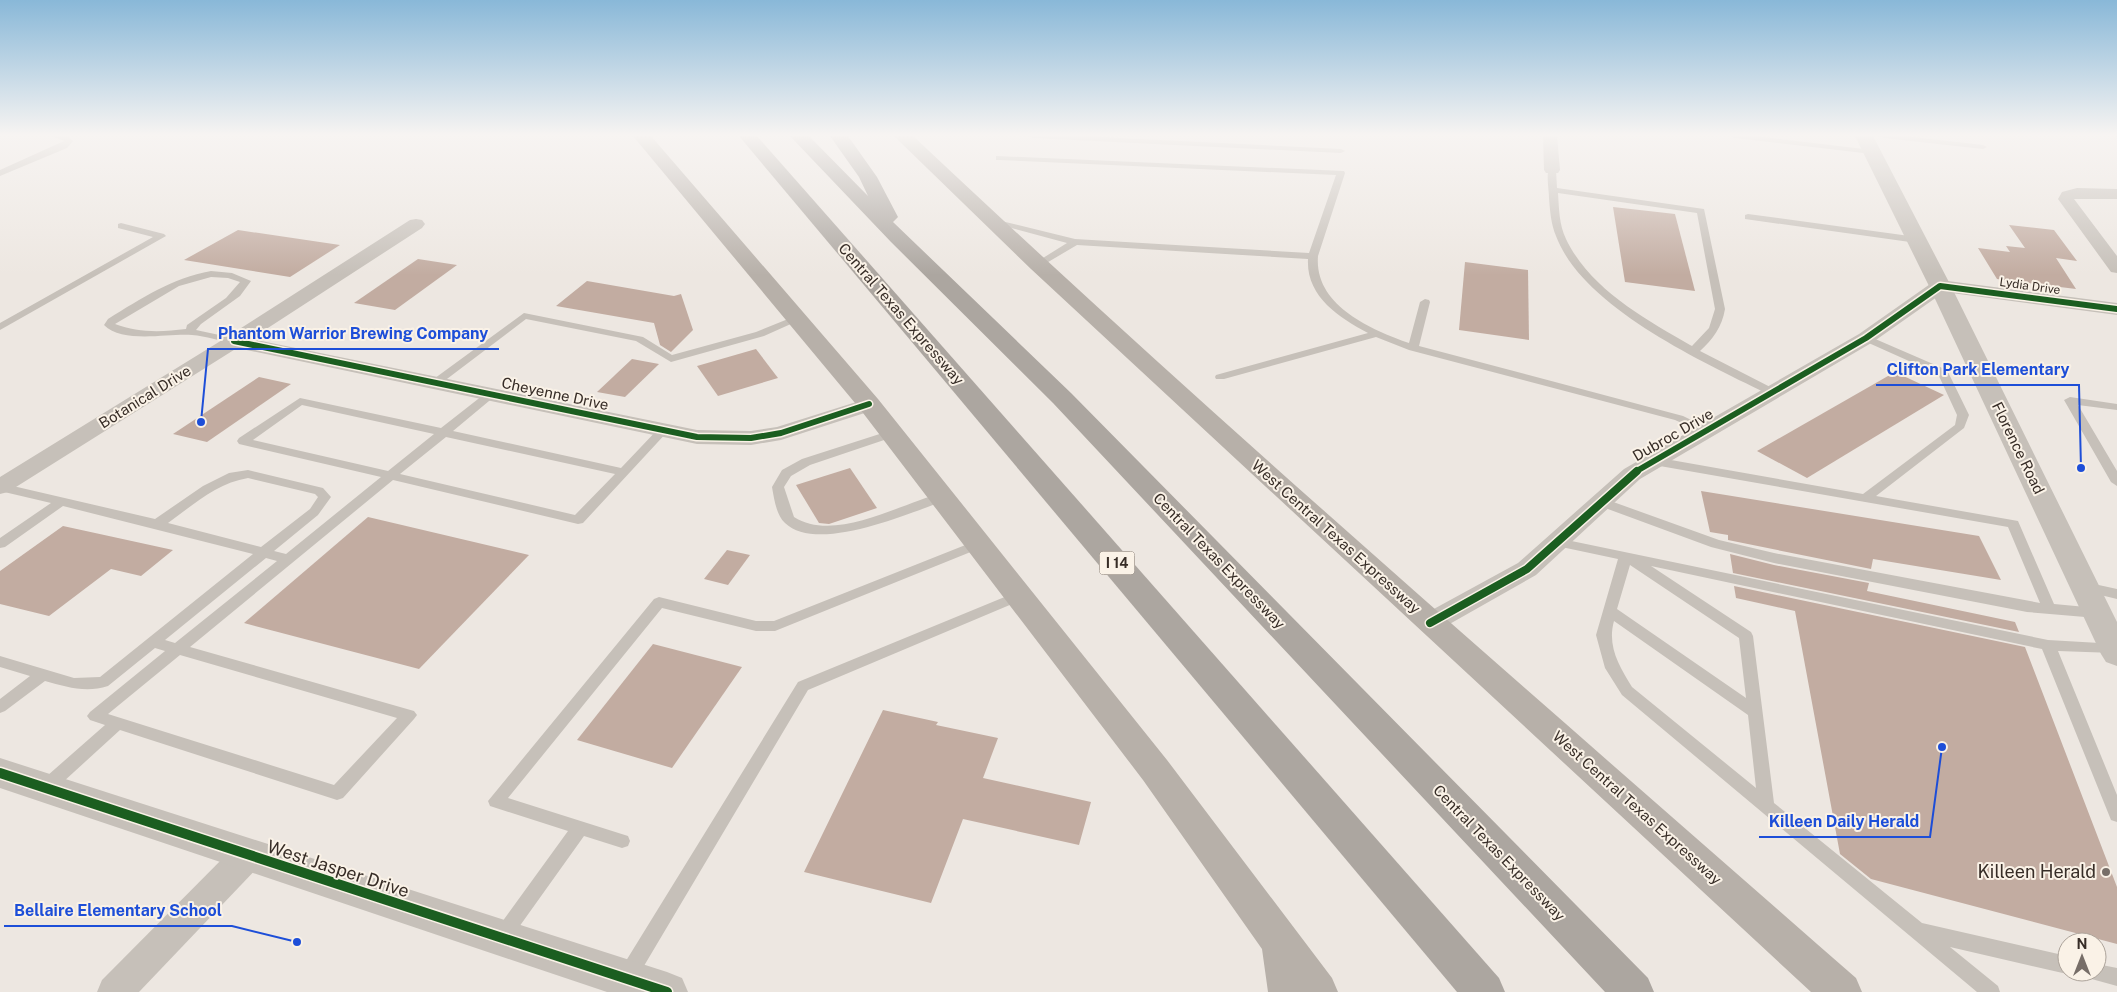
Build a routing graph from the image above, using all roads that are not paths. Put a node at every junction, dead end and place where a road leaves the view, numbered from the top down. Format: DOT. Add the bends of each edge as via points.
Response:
graph roads {
  1 [pos="681,182"];
  2 [pos="788,182"];
  3 [pos="844,182"];
  4 [pos="871,182"];
  5 [pos="951,182"];
  6 [pos="1338,182"];
  7 [pos="1553,182"];
  8 [pos="1891,182"];
  9 [pos="1554,190"];
  10 [pos="2117,194"];
  11 [pos="1748,217"];
  12 [pos="992,221"];
  13 [pos="416,224"];
  14 [pos="121,226"];
  15 [pos="898,238"];
  16 [pos="1917,240"];
  17 [pos="1075,242"];
  18 [pos="1313,256"];
  19 [pos="1038,265"];
  20 [pos="2117,268"];
  21 [pos="1940,286"];
  22 [pos="1425,302"];
  23 [pos="2117,309"];
  24 [pos="797,319"];
  25 [pos="0,327"];
  26 [pos="192,332"];
  27 [pos="1376,334"];
  28 [pos="1866,338"];
  29 [pos="234,341"];
  30 [pos="1413,348"];
  31 [pos="1692,351"];
  32 [pos="1220,377"];
  33 [pos="435,383"];
  34 [pos="1774,393"];
  35 [pos="491,394"];
  36 [pos="869,404"];
  37 [pos="2117,407"];
  38 [pos="663,430"];
  39 [pos="1708,431"];
  40 [pos="444,432"];
  41 [pos="892,434"];
  42 [pos="1654,461"];
  43 [pos="623,472"];
  44 [pos="391,476"];
  45 [pos="2117,482"];
  46 [pos="0,487"];
  47 [pos="942,497"];
  48 [pos="1865,498"];
  49 [pos="62,502"];
  50 [pos="1601,502"];
  51 [pos="157,524"];
  52 [pos="1557,542"];
  53 [pos="0,544"];
  54 [pos="978,544"];
  55 [pos="263,554"];
  56 [pos="1626,556"];
  57 [pos="288,560"];
  58 [pos="2084,586"];
  59 [pos="2117,594"];
  60 [pos="1019,596"];
  61 [pos="2049,609"];
  62 [pos="1610,611"];
  63 [pos="2096,613"];
  64 [pos="1430,623"];
  65 [pos="153,642"];
  66 [pos="2048,645"];
  67 [pos="177,649"];
  68 [pos="2115,651"];
  69 [pos="0,660"];
  70 [pos="43,674"];
  71 [pos="0,707"];
  72 [pos="1755,712"];
  73 [pos="118,724"];
  74 [pos="0,774"];
  75 [pos="44,788"];
  76 [pos="1766,806"];
  77 [pos="2117,815"];
  78 [pos="580,828"];
  79 [pos="622,841"];
  80 [pos="247,856"];
  81 [pos="1916,930"];
  82 [pos="501,938"];
  83 [pos="1282,944"];
  84 [pos="2057,963"];
  85 [pos="626,978"];
  86 [pos="115,992"];
  87 [pos="667,992"];
  88 [pos="1289,992"];
  89 [pos="1317,992"];
  90 [pos="1484,992"];
  91 [pos="1633,992"];
  92 [pos="1841,992"];
  93 [pos="1990,992"];
  1 -- 24 [label="main road"];
  2 -- 90 [label="highway, Central Texas Expressway / I 14"];
  3 -- 15 [label="highway, Central Texas Expressway"];
  4 -- 15 [label="highway"];
  5 -- 12 [label="main road, West Central Texas Expressway"];
  6 -- 18 [label="lane"];
  7 -- 9 [label="lane"];
  8 -- 16 [label="street, Florence Road"];
  9 -- 31 [label="lane" via="1562,240 1587,277 1628,310"];
  9 -- 31 [label="lane" via="1701,211 1720,309 1718,322 1709,338"];
  10 -- 20 [label="street" via="2077,192 2066,199"];
  11 -- 16 [label="lane"];
  12 -- 17 [label="lane"];
  12 -- 19 [label="main road, West Central Texas Expressway"];
  13 -- 29 [label="street, Botanical Drive"];
  14 -- 25 [label="lane" via="161,236"];
  15 -- 91 [label="highway, Central Texas Expressway" via="1062,398"];
  16 -- 21 [label="street, Florence Road"];
  17 -- 18 [label="lane"];
  17 -- 19 [label="lane"];
  18 -- 27 [label="lane" via="1311,270 1317,287 1332,303"];
  19 -- 64 [label="main road, West Central Texas Expressway"];
  21 -- 23 [label="street, Lydia Drive"];
  21 -- 28 [label="street, Dubroc Drive"];
  21 -- 58 [label="street, Florence Road"];
  22 -- 30 [label="lane"];
  24 -- 33 [label="lane" via="760,334 671,359 639,339 524,316"];
  24 -- 36 [label="main road"];
  26 -- 26 [label="lane" via="192,327 204,315 230,300 243,289 246,281 236,276 196,276 178,283 109,324 135,333"];
  26 -- 29 [label="lane"];
  27 -- 30 [label="lane"];
  27 -- 32 [label="lane"];
  28 -- 34 [label="street, Dubroc Drive"];
  28 -- 48 [label="lane" via="1942,372 1963,416 1960,426"];
  29 -- 33 [label="street, Cheyenne Drive"];
  29 -- 46 [label="street, Botanical Drive"];
  30 -- 39 [label="lane" via="1679,418"];
  31 -- 34 [label="lane"];
  33 -- 35 [label="street, Cheyenne Drive"];
  34 -- 39 [label="street, Dubroc Drive"];
  35 -- 38 [label="street, Cheyenne Drive"];
  35 -- 40 [label="lane"];
  36 -- 38 [label="street, Cheyenne Drive" via="781,433 751,438 698,437"];
  36 -- 41 [label="main road"];
  37 -- 45 [label="lane" via="2070,400"];
  38 -- 43 [label="lane"];
  39 -- 42 [label="street, Dubroc Drive"];
  40 -- 43 [label="lane"];
  40 -- 44 [label="lane"];
  40 -- 44 [label="lane" via="300,401 243,441"];
  41 -- 47 [label="main road"];
  41 -- 47 [label="lane" via="806,462 786,473 778,487 788,520 805,530 857,526"];
  42 -- 48 [label="lane"];
  42 -- 50 [label="street, Dubroc Drive" via="1632,474"];
  43 -- 44 [label="lane" via="578,520"];
  44 -- 57 [label="lane"];
  46 -- 49 [label="lane"];
  47 -- 54 [label="main road"];
  48 -- 61 [label="lane" via="2012,524"];
  49 -- 51 [label="lane"];
  49 -- 53 [label="lane"];
  50 -- 52 [label="street, Dubroc Drive"];
  50 -- 61 [label="lane" via="1716,544 1774,558"];
  51 -- 55 [label="lane"];
  51 -- 55 [label="lane" via="229,477 248,474 319,491 326,497 314,512"];
  52 -- 56 [label="lane"];
  52 -- 64 [label="street, Dubroc Drive" via="1527,569"];
  54 -- 60 [label="main road"];
  54 -- 78 [label="lane" via="775,626 756,626 659,602 496,801"];
  55 -- 57 [label="lane"];
  55 -- 65 [label="lane"];
  56 -- 62 [label="lane"];
  56 -- 66 [label="lane"];
  56 -- 72 [label="lane" via="1746,636"];
  57 -- 67 [label="lane"];
  58 -- 59 [label="lane"];
  58 -- 63 [label="street, Florence Road"];
  60 -- 83 [label="main road" via="1155,770"];
  60 -- 85 [label="lane" via="803,686"];
  61 -- 63 [label="lane"];
  62 -- 72 [label="lane"];
  62 -- 76 [label="lane" via="1602,635 1612,668 1627,691"];
  63 -- 68 [label="street, Florence Road"];
  64 -- 92 [label="main road, West Central Texas Expressway"];
  65 -- 67 [label="lane"];
  65 -- 70 [label="lane" via="103,682 74,684"];
  66 -- 68 [label="lane"];
  66 -- 77 [label="lane"];
  67 -- 73 [label="lane" via="95,716"];
  67 -- 73 [label="lane" via="409,715 336,793"];
  69 -- 70 [label="lane"];
  70 -- 71 [label="lane"];
  72 -- 76 [label="lane"];
  73 -- 75 [label="lane"];
  74 -- 75 [label="street, West Jasper Drive"];
  75 -- 80 [label="street, West Jasper Drive"];
  76 -- 81 [label="lane"];
  78 -- 79 [label="lane"];
  78 -- 82 [label="lane"];
  80 -- 82 [label="street, West Jasper Drive"];
  80 -- 86 [label="street"];
  81 -- 84 [label="lane"];
  81 -- 93 [label="lane"];
  82 -- 85 [label="street, West Jasper Drive"];
  83 -- 88 [label="main road"];
  83 -- 89 [label="main road"];
  85 -- 87 [label="street, West Jasper Drive"];
}
